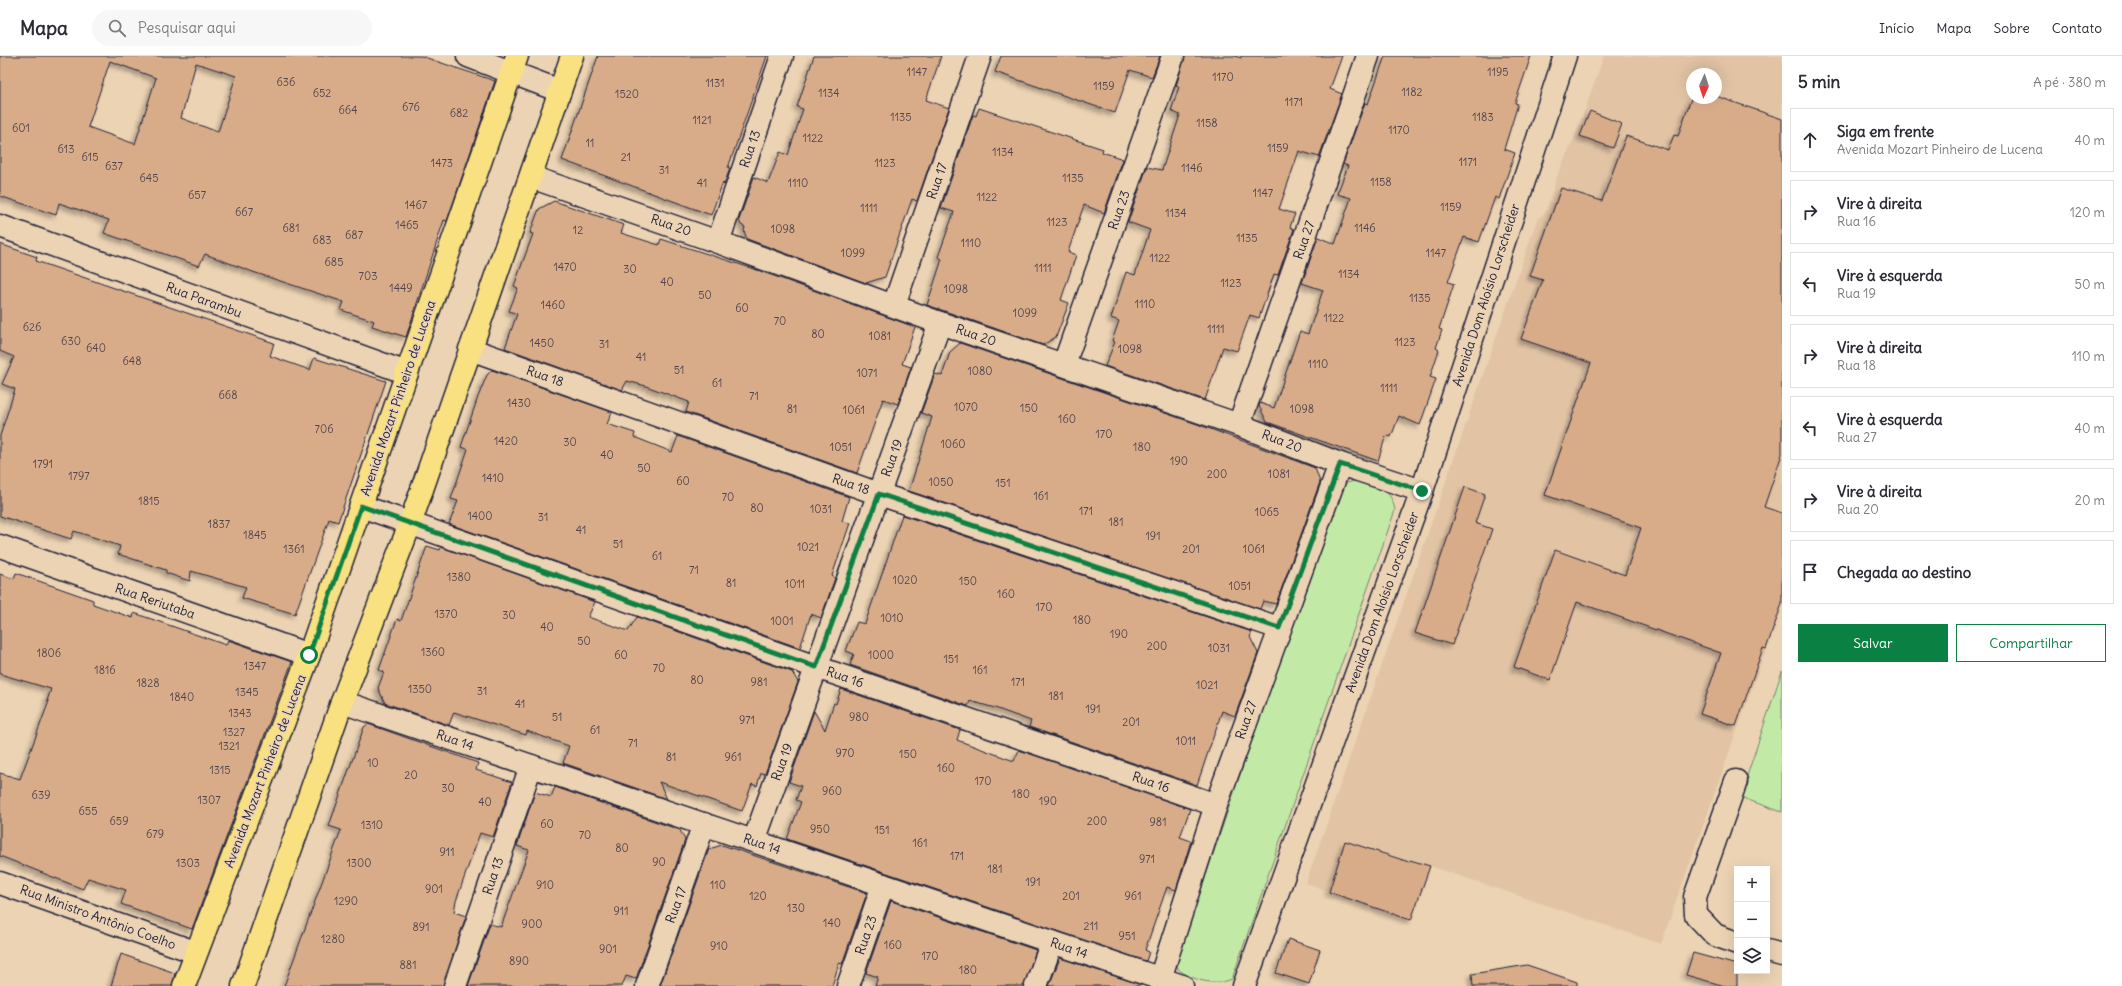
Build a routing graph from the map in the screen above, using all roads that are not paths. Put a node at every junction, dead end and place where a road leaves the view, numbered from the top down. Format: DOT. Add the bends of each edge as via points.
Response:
graph roads {
  1 [pos="468,56"];
  2 [pos="572,56"];
  3 [pos="782,56"];
  4 [pos="980,56"];
  5 [pos="1173,56"];
  6 [pos="1368,56"];
  7 [pos="1565,56"];
  8 [pos="514,64"];
  9 [pos="560,91"];
  10 [pos="531,177"];
  11 [pos="0,226"];
  12 [pos="718,242"];
  13 [pos="894,306"];
  14 [pos="940,322"];
  15 [pos="470,349"];
  16 [pos="1064,364"];
  17 [pos="407,373"];
  18 [pos="1239,425"];
  19 [pos="1340,464"];
  20 [pos="1422,491"];
  21 [pos="879,494"];
  22 [pos="361,506"];
  23 [pos="410,524"];
  24 [pos="0,546"];
  25 [pos="1279,628"];
  26 [pos="309,655"];
  27 [pos="816,667"];
  28 [pos="342,702"];
  29 [pos="531,766"];
  30 [pos="1736,781"];
  31 [pos="1216,805"];
  32 [pos="704,824"];
  33 [pos="754,841"];
  34 [pos="0,882"];
  35 [pos="883,885"];
  36 [pos="1052,942"];
  37 [pos="1734,942"];
  38 [pos="195,952"];
  39 [pos="1770,952"];
  40 [pos="1782,955"];
  41 [pos="1160,979"];
  42 [pos="184,986"];
  43 [pos="243,986"];
  44 [pos="455,986"];
  45 [pos="647,986"];
  46 [pos="848,986"];
  47 [pos="1036,986"];
  48 [pos="1182,986"];
  49 [pos="1244,986"];
  1 -- 8 [label="street"];
  2 -- 9 [label="main road"];
  3 -- 12 [label="street, Rua 13"];
  4 -- 13 [label="street, Rua 17"];
  5 -- 16 [label="street, Rua 23"];
  6 -- 18 [label="street, Rua 27"];
  7 -- 20 [label="street, Avenida Dom Aloísio Lorscheider"];
  8 -- 9 [label="street"];
  8 -- 17 [label="main road, Avenida Mozart Pinheiro de Lucena"];
  9 -- 10 [label="main road"];
  10 -- 12 [label="street, Rua 20"];
  10 -- 15 [label="main road"];
  11 -- 17 [label="street, Rua Parambu"];
  12 -- 13 [label="street, Rua 20"];
  13 -- 14 [label="street, Rua 20"];
  14 -- 16 [label="street, Rua 20"];
  14 -- 21 [label="street, Rua 19"];
  15 -- 21 [label="street, Rua 18"];
  15 -- 23 [label="main road"];
  16 -- 18 [label="street, Rua 20"];
  17 -- 22 [label="main road, Avenida Mozart Pinheiro de Lucena"];
  18 -- 19 [label="street, Rua 20"];
  19 -- 20 [label="street, Rua 20"];
  19 -- 25 [label="street, Rua 27"];
  20 -- 49 [label="street, Avenida Dom Aloísio Lorscheider"];
  21 -- 25 [label="street, Rua 18"];
  21 -- 27 [label="street, Rua 19"];
  22 -- 23 [label="street, Rua 16"];
  22 -- 26 [label="main road, Avenida Mozart Pinheiro de Lucena"];
  23 -- 27 [label="street, Rua 16"];
  23 -- 28 [label="main road"];
  24 -- 26 [label="street, Rua Reriutaba"];
  25 -- 31 [label="street, Rua 27"];
  26 -- 38 [label="main road, Avenida Mozart Pinheiro de Lucena"];
  27 -- 31 [label="street, Rua 16"];
  27 -- 33 [label="street, Rua 19"];
  28 -- 29 [label="street, Rua 14"];
  28 -- 43 [label="main road"];
  29 -- 32 [label="street, Rua 14"];
  29 -- 44 [label="street, Rua 13"];
  30 -- 37 [label="street" via="1695,897 1696,915 1715,935"];
  31 -- 41 [label="street, Rua 27"];
  32 -- 33 [label="street, Rua 14"];
  32 -- 45 [label="street, Rua 17"];
  33 -- 35 [label="street, Rua 14"];
  34 -- 38 [label="street, Rua Ministro Antônio Coelho"];
  35 -- 36 [label="street, Rua 14"];
  35 -- 46 [label="street, Rua 23"];
  36 -- 41 [label="street, Rua 14"];
  36 -- 47 [label="street"];
  38 -- 42 [label="main road, Avenida Mozart Pinheiro de Lucena"];
  39 -- 40 [label="street"];
  41 -- 48 [label="street, Rua 14"];
}
